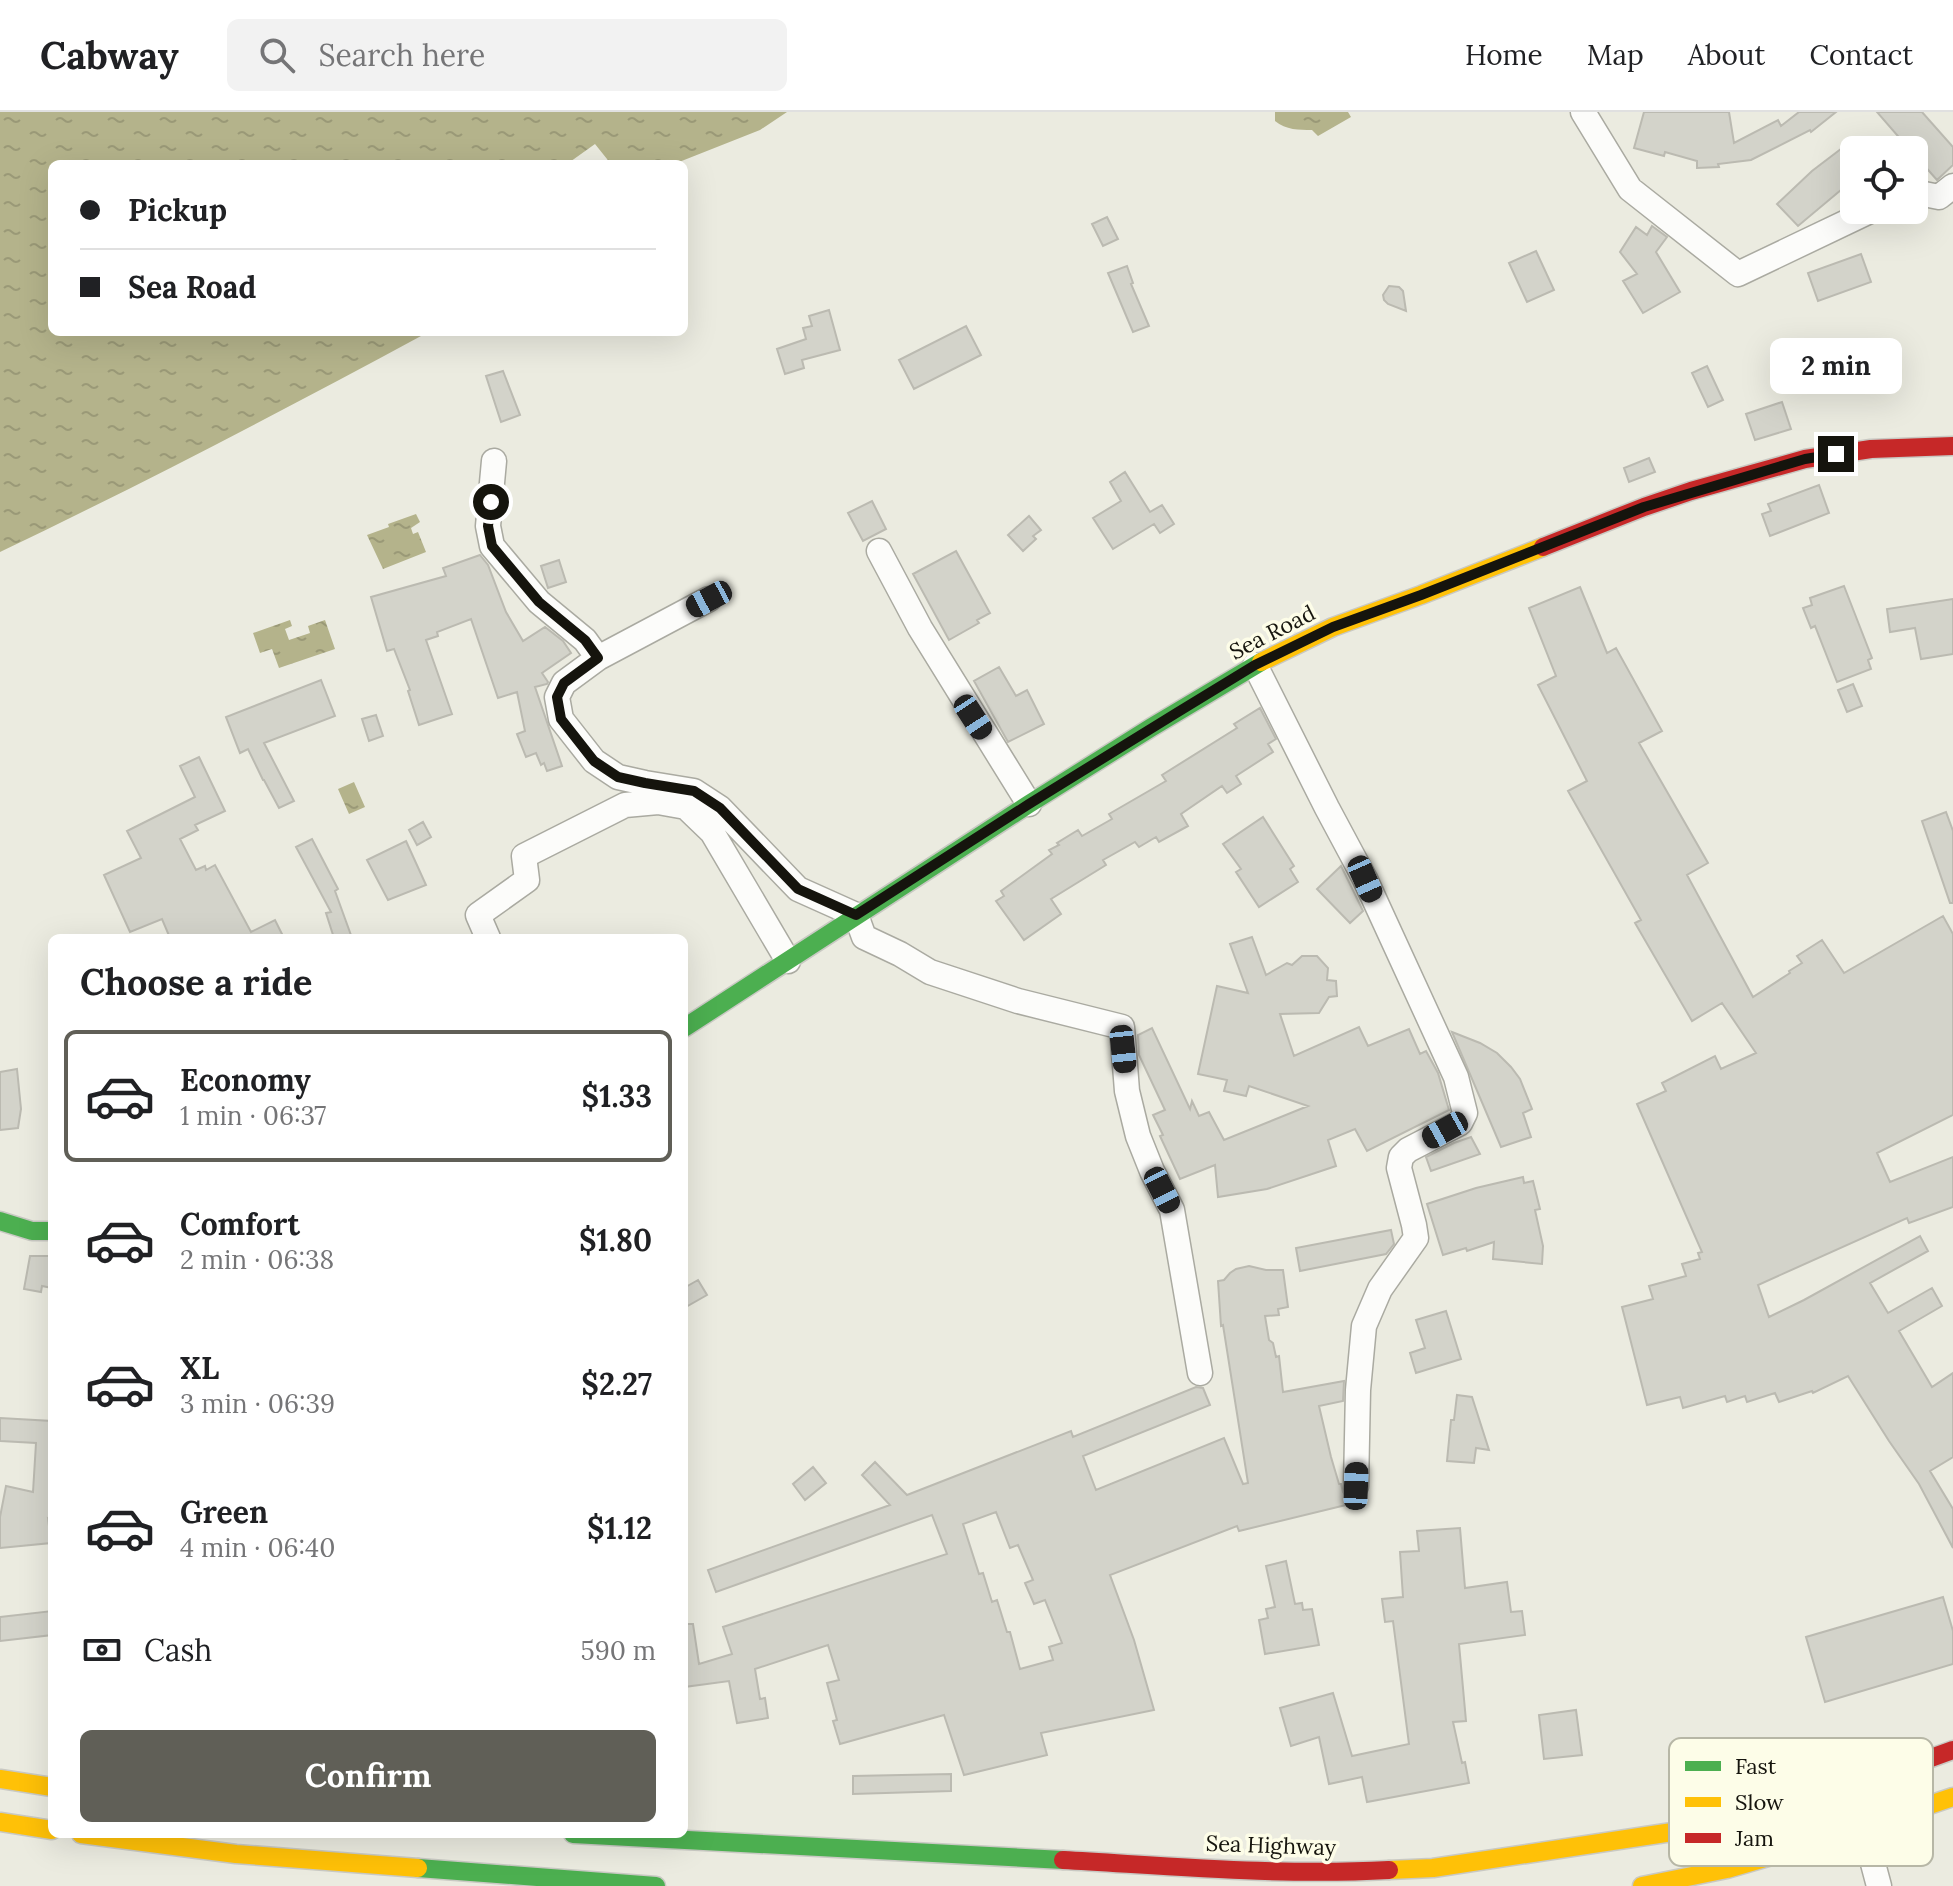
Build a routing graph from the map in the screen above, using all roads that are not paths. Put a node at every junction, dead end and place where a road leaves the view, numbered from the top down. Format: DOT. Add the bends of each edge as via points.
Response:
graph roads {
  1 [pos="1583,112"];
  2 [pos="1953,186"];
  3 [pos="1928,195"];
  4 [pos="1843,224"];
  5 [pos="1953,446"];
  6 [pos="494,461"];
  7 [pos="879,551"];
  8 [pos="709,599"];
  9 [pos="598,658"];
  10 [pos="1255,665"];
  11 [pos="1029,804"];
  12 [pos="856,915"];
  13 [pos="486,934"];
  14 [pos="788,961"];
  15 [pos="688,1025"];
  16 [pos="0,1221"];
  17 [pos="48,1231"];
  18 [pos="1200,1373"];
  19 [pos="1356,1486"];
  20 [pos="1953,1750"];
  21 [pos="1933,1757"];
  22 [pos="0,1779"];
  23 [pos="48,1786"];
  24 [pos="1953,1797"];
  25 [pos="1933,1803"];
  26 [pos="0,1822"];
  27 [pos="48,1829"];
  28 [pos="1669,1832"];
  29 [pos="112,1838"];
  30 [pos="647,1838"];
  31 [pos="1737,1866"];
  32 [pos="1874,1866"];
  33 [pos="656,1886"];
  34 [pos="1642,1886"];
  35 [pos="1879,1886"];
  1 -- 4 [label="street" via="1630,189 1738,274"];
  2 -- 3 [label="street" via="1939,197"];
  5 -- 10 [label="highway, Sea Road" via="1871,449 1805,459 1691,491 1333,627"];
  6 -- 9 [label="street" via="488,526 492,546 539,602 585,640"];
  7 -- 11 [label="street" via="920,628"];
  8 -- 9 [label="street"];
  9 -- 12 [label="street" via="564,683 557,697 561,719 594,761 618,777 694,791 720,808 798,889"];
  10 -- 11 [label="highway, Sea Road"];
  10 -- 19 [label="street" via="1365,879 1456,1077 1465,1113 1460,1123 1401,1157 1416,1238 1380,1289 1364,1326"];
  11 -- 12 [label="highway, Sea Road"];
  12 -- 14 [label="highway, Sea Road"];
  12 -- 18 [label="street" via="864,937 930,972 1122,1027 1127,1091 1138,1136 1172,1210"];
  13 -- 14 [label="street" via="478,915 527,880 524,856 625,805 658,802 686,807 712,832"];
  14 -- 15 [label="highway, Sea Road"];
  16 -- 17 [label="highway"];
  20 -- 21 [label="highway, Sea Highway"];
  22 -- 23 [label="highway"];
  24 -- 25 [label="highway"];
  26 -- 27 [label="highway"];
  28 -- 30 [label="highway, Sea Highway" via="1433,1868 1337,1873"];
  29 -- 33 [label="highway" via="236,1854"];
  31 -- 34 [label="highway"];
  32 -- 35 [label="street"];
}
